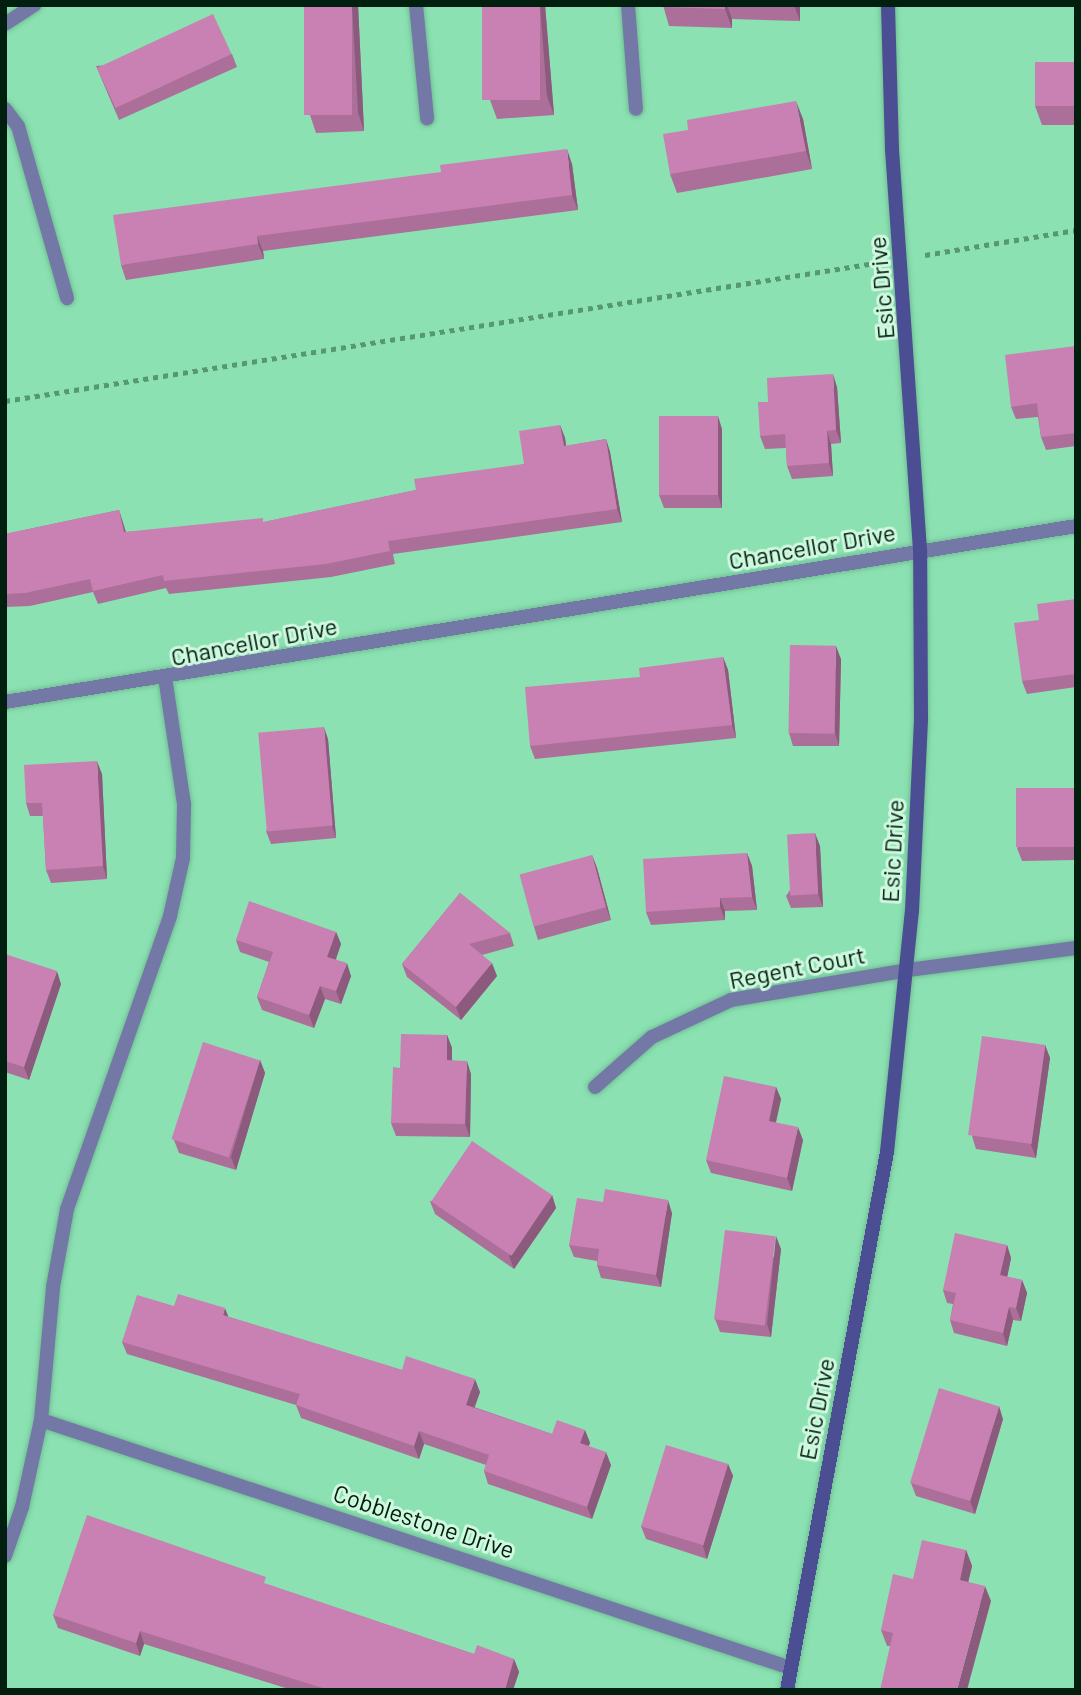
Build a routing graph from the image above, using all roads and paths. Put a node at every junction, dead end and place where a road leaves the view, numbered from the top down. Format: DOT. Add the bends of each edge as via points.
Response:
graph roads {
  1 [pos="34,5"];
  2 [pos="416,5"];
  3 [pos="628,5"];
  4 [pos="888,5"];
  5 [pos="5,24"];
  6 [pos="5,109"];
  7 [pos="636,109"];
  8 [pos="427,118"];
  9 [pos="1076,230"];
  10 [pos="928,255"];
  11 [pos="870,264"];
  12 [pos="67,298"];
  13 [pos="5,401"];
  14 [pos="1076,526"];
  15 [pos="920,551"];
  16 [pos="165,677"];
  17 [pos="5,702"];
  18 [pos="1076,948"];
  19 [pos="908,970"];
  20 [pos="595,1087"];
  21 [pos="41,1420"];
  22 [pos="5,1556"];
  23 [pos="791,1668"];
  24 [pos="787,1690"];
  1 -- 5 [label="street"];
  2 -- 8 [label="street"];
  3 -- 7 [label="street"];
  4 -- 15 [label="street, Esic Drive" via="892,149"];
  6 -- 12 [label="street" via="18,126"];
  9 -- 10 [label="path"];
  11 -- 13 [label="path"];
  14 -- 15 [label="street, Chancellor Drive"];
  15 -- 16 [label="street, Chancellor Drive"];
  15 -- 19 [label="street, Esic Drive" via="921,717"];
  16 -- 17 [label="street"];
  16 -- 21 [label="street, Chancellor Drive" via="184,804 183,858 170,916 67,1209 53,1287"];
  18 -- 19 [label="street, Regent Court"];
  19 -- 20 [label="street, Regent Court" via="732,1000 652,1037"];
  19 -- 23 [label="street, Esic Drive" via="887,1152"];
  21 -- 22 [label="street, Chancellor Drive" via="22,1507"];
  21 -- 23 [label="street, Cobblestone Drive"];
  23 -- 24 [label="street, Esic Drive"];
}
